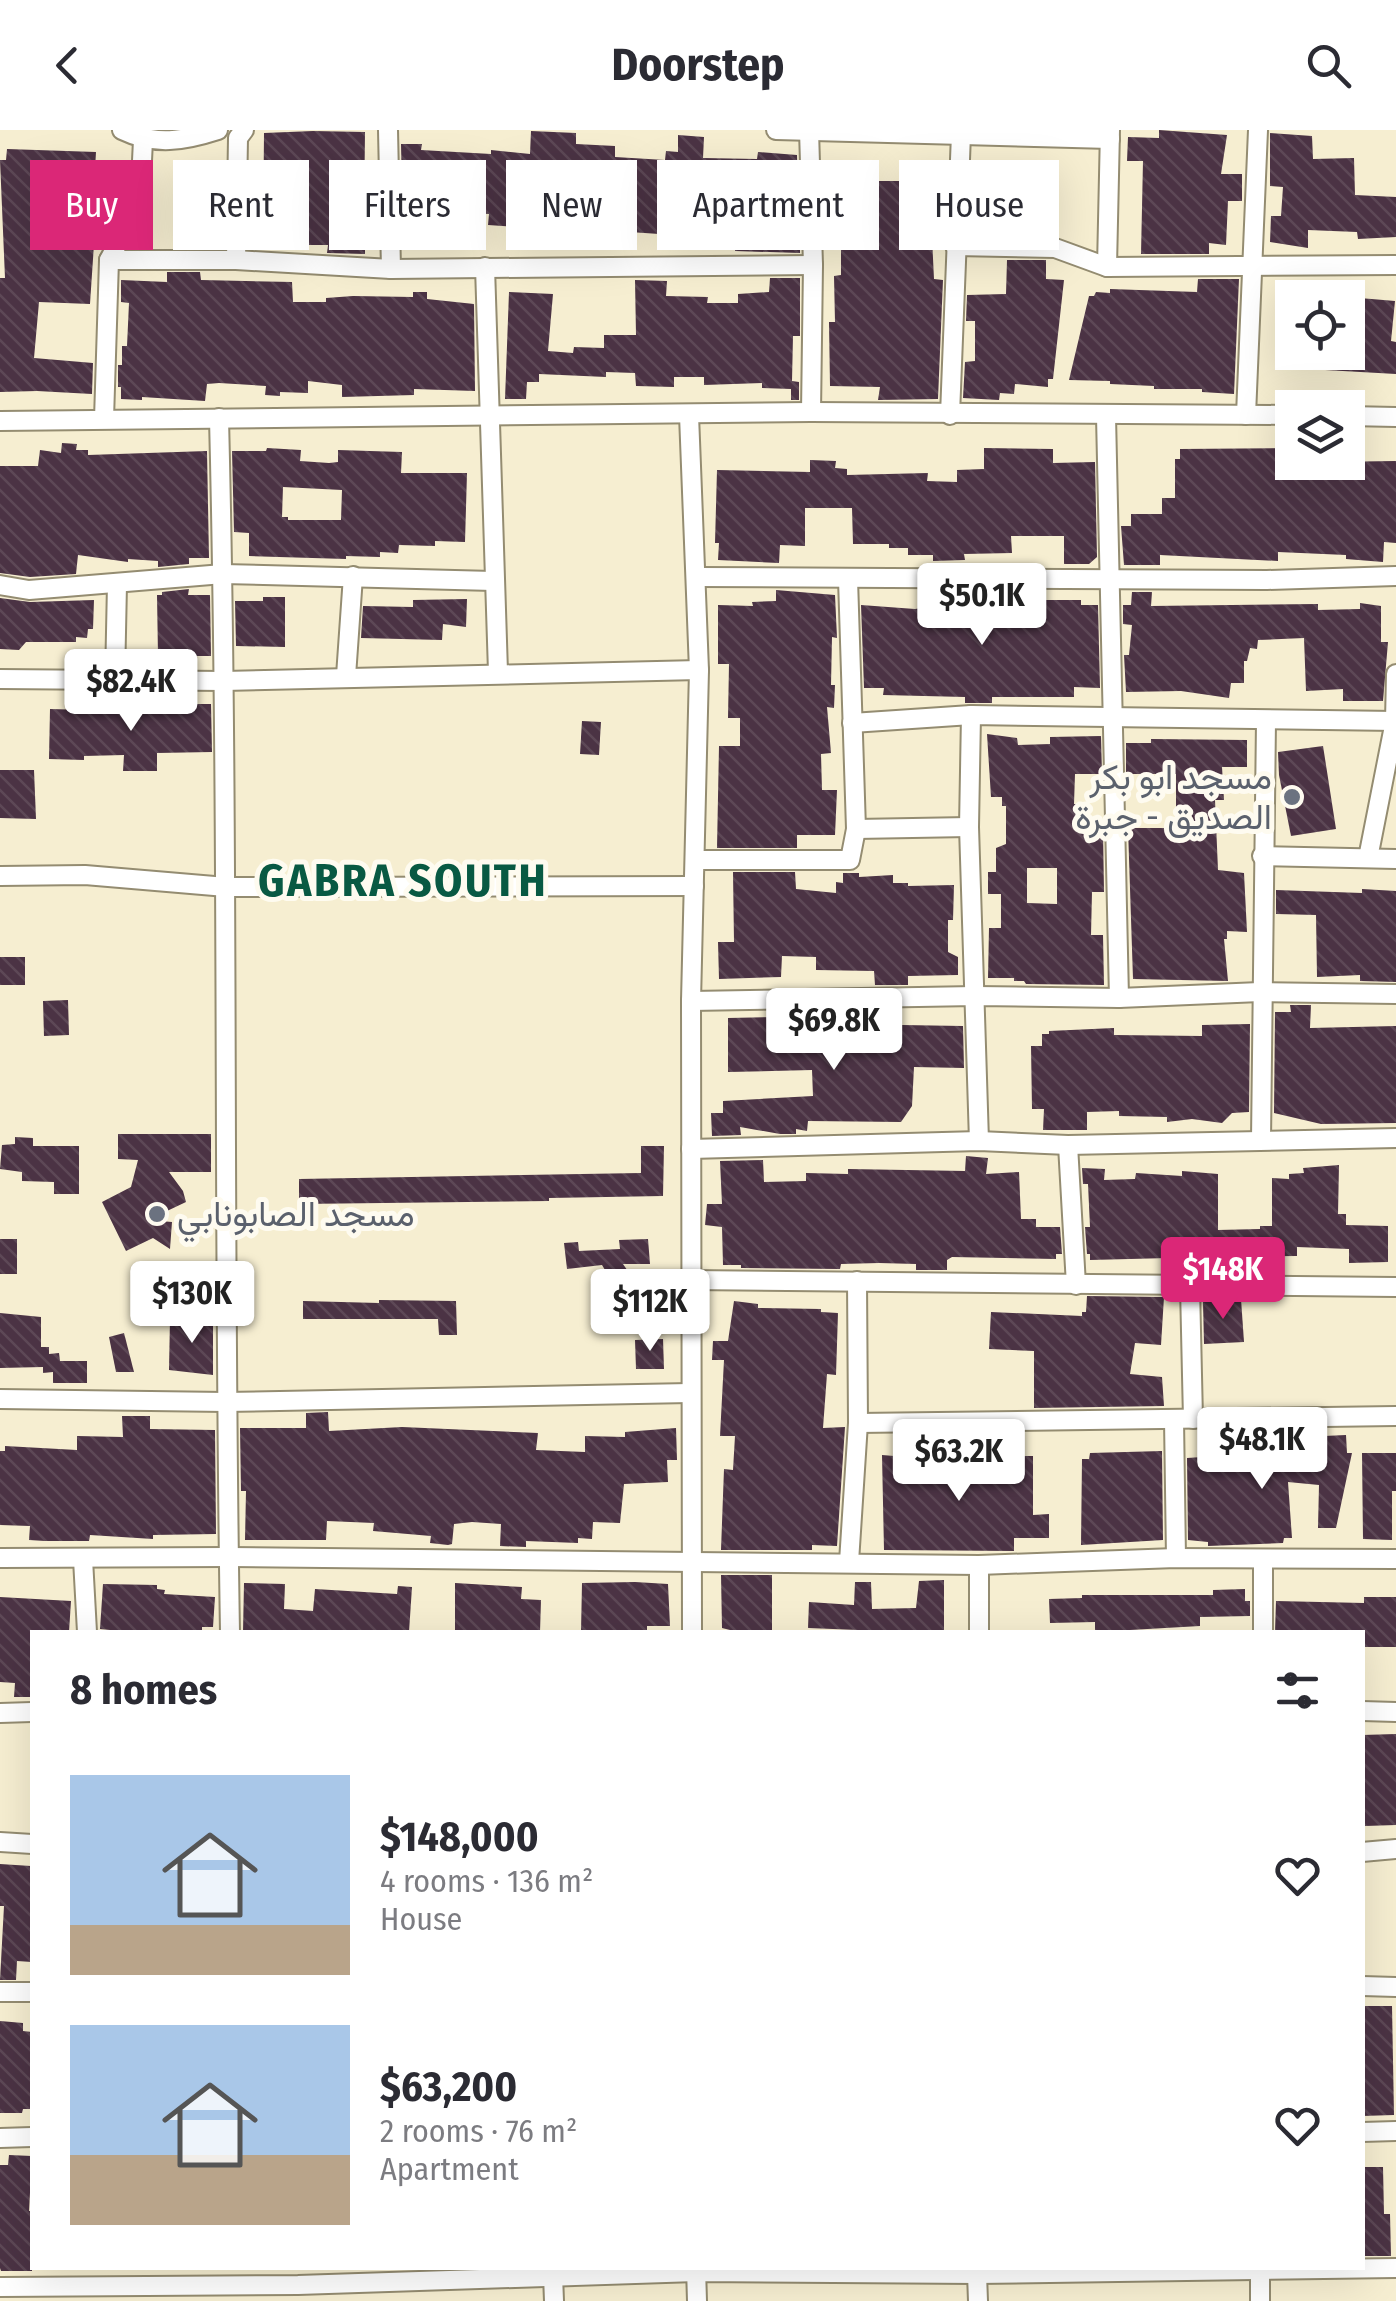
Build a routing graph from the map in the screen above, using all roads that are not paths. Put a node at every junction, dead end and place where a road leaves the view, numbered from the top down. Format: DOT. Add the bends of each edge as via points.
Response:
graph roads {
  1 [pos="122,130"];
  2 [pos="218,130"];
  3 [pos="244,130"];
  4 [pos="388,130"];
  5 [pos="776,130"];
  6 [pos="1258,130"];
  7 [pos="808,131"];
  8 [pos="961,134"];
  9 [pos="1110,135"];
  10 [pos="143,140"];
  11 [pos="960,160"];
  12 [pos="1059,249"];
  13 [pos="956,250"];
  14 [pos="109,260"];
  15 [pos="236,260"];
  16 [pos="1396,265"];
  17 [pos="813,266"];
  18 [pos="485,267"];
  19 [pos="1108,267"];
  20 [pos="1254,268"];
  21 [pos="391,269"];
  22 [pos="811,412"];
  23 [pos="1246,414"];
  24 [pos="690,415"];
  25 [pos="950,415"];
  26 [pos="1275,415"];
  27 [pos="488,416"];
  28 [pos="1106,416"];
  29 [pos="1365,416"];
  30 [pos="1396,417"];
  31 [pos="219,418"];
  32 [pos="104,420"];
  33 [pos="0,421"];
  34 [pos="223,574"];
  35 [pos="352,576"];
  36 [pos="1396,576"];
  37 [pos="697,577"];
  38 [pos="1111,578"];
  39 [pos="848,579"];
  40 [pos="493,581"];
  41 [pos="117,584"];
  42 [pos="0,585"];
  43 [pos="699,670"];
  44 [pos="498,672"];
  45 [pos="1396,674"];
  46 [pos="346,676"];
  47 [pos="0,679"];
  48 [pos="115,680"];
  49 [pos="224,680"];
  50 [pos="970,714"];
  51 [pos="1112,715"];
  52 [pos="1266,721"];
  53 [pos="1395,721"];
  54 [pos="852,723"];
  55 [pos="969,827"];
  56 [pos="856,828"];
  57 [pos="1262,856"];
  58 [pos="1368,858"];
  59 [pos="1396,859"];
  60 [pos="695,860"];
  61 [pos="0,876"];
  62 [pos="694,886"];
  63 [pos="226,887"];
  64 [pos="1260,992"];
  65 [pos="1396,994"];
  66 [pos="975,996"];
  67 [pos="1119,998"];
  68 [pos="691,1000"];
  69 [pos="1396,1138"];
  70 [pos="1261,1140"];
  71 [pos="979,1141"];
  72 [pos="1068,1146"];
  73 [pos="691,1148"];
  74 [pos="689,1280"];
  75 [pos="857,1281"];
  76 [pos="1076,1285"];
  77 [pos="1190,1286"];
  78 [pos="1396,1287"];
  79 [pos="690,1393"];
  80 [pos="0,1398"];
  81 [pos="225,1402"];
  82 [pos="1396,1416"];
  83 [pos="1184,1419"];
  84 [pos="858,1424"];
  85 [pos="229,1557"];
  86 [pos="0,1558"];
  87 [pos="1176,1558"];
  88 [pos="1263,1559"];
  89 [pos="1396,1559"];
  90 [pos="83,1560"];
  91 [pos="692,1562"];
  92 [pos="848,1562"];
  93 [pos="979,1565"];
  94 [pos="86,1630"];
  95 [pos="230,1630"];
  96 [pos="692,1630"];
  97 [pos="979,1630"];
  98 [pos="1263,1630"];
  99 [pos="30,1712"];
  100 [pos="1365,1712"];
  101 [pos="1396,1712"];
  102 [pos="0,1714"];
  103 [pos="0,1842"];
  104 [pos="30,1844"];
  105 [pos="1396,1849"];
  106 [pos="1365,1852"];
  107 [pos="1365,1986"];
  108 [pos="1396,1986"];
  109 [pos="0,1992"];
  110 [pos="30,1992"];
  111 [pos="1396,2131"];
  112 [pos="1365,2132"];
  113 [pos="0,2138"];
  114 [pos="30,2138"];
  115 [pos="1365,2268"];
  116 [pos="1396,2268"];
  117 [pos="696,2270"];
  118 [pos="1092,2270"];
  119 [pos="1260,2270"];
  120 [pos="553,2274"];
  121 [pos="978,2274"];
  122 [pos="229,2275"];
  123 [pos="0,2287"];
  124 [pos="312,2292"];
  125 [pos="554,2301"];
  126 [pos="697,2301"];
  127 [pos="978,2301"];
  128 [pos="1260,2301"];
  1 -- 10 [label="street"];
  2 -- 10 [label="street" via="184,141"];
  3 -- 15 [label="street" via="238,138"];
  4 -- 21 [label="street"];
  5 -- 7 [label="street"];
  6 -- 20 [label="street"];
  7 -- 8 [label="street"];
  7 -- 17 [label="street"];
  8 -- 9 [label="street"];
  8 -- 11 [label="street"];
  9 -- 19 [label="street"];
  10 -- 14 [label="street" via="140,202"];
  12 -- 19 [label="street"];
  13 -- 25 [label="street"];
  14 -- 15 [label="street"];
  14 -- 32 [label="street"];
  15 -- 21 [label="street"];
  16 -- 20 [label="street"];
  17 -- 18 [label="street"];
  17 -- 22 [label="street"];
  18 -- 21 [label="street"];
  18 -- 27 [label="street"];
  19 -- 20 [label="street"];
  20 -- 23 [label="street"];
  22 -- 24 [label="street"];
  22 -- 25 [label="street"];
  23 -- 26 [label="street"];
  23 -- 28 [label="street"];
  24 -- 27 [label="street"];
  24 -- 37 [label="street"];
  25 -- 28 [label="street"];
  27 -- 31 [label="street"];
  27 -- 40 [label="street"];
  28 -- 38 [label="street"];
  29 -- 30 [label="street"];
  31 -- 32 [label="street"];
  31 -- 34 [label="street"];
  32 -- 33 [label="street"];
  34 -- 35 [label="street"];
  34 -- 41 [label="street"];
  34 -- 49 [label="street"];
  35 -- 40 [label="street"];
  35 -- 46 [label="street"];
  36 -- 38 [label="street"];
  37 -- 39 [label="street"];
  37 -- 43 [label="street"];
  38 -- 39 [label="street"];
  38 -- 51 [label="street"];
  39 -- 54 [label="street"];
  40 -- 44 [label="street"];
  41 -- 42 [label="street" via="29,590"];
  41 -- 48 [label="street"];
  43 -- 44 [label="street"];
  43 -- 60 [label="street"];
  44 -- 46 [label="street"];
  45 -- 53 [label="street"];
  46 -- 49 [label="street"];
  47 -- 48 [label="street"];
  48 -- 49 [label="street"];
  49 -- 63 [label="street"];
  50 -- 51 [label="street"];
  50 -- 54 [label="street"];
  50 -- 55 [label="street"];
  51 -- 52 [label="street"];
  51 -- 67 [label="street"];
  52 -- 53 [label="street"];
  52 -- 57 [label="street"];
  53 -- 58 [label="street"];
  54 -- 56 [label="street"];
  55 -- 56 [label="street"];
  55 -- 66 [label="street"];
  56 -- 60 [label="street" via="850,860"];
  57 -- 58 [label="street"];
  57 -- 64 [label="street"];
  58 -- 59 [label="street"];
  60 -- 62 [label="street"];
  61 -- 63 [label="street"];
  62 -- 63 [label="street"];
  62 -- 68 [label="street"];
  63 -- 81 [label="street"];
  64 -- 65 [label="street"];
  64 -- 67 [label="street"];
  64 -- 70 [label="street"];
  66 -- 67 [label="street"];
  66 -- 68 [label="street"];
  66 -- 71 [label="street"];
  68 -- 73 [label="street"];
  69 -- 70 [label="street"];
  70 -- 72 [label="street"];
  71 -- 72 [label="street"];
  71 -- 73 [label="street"];
  72 -- 76 [label="street"];
  73 -- 74 [label="street"];
  74 -- 75 [label="street"];
  74 -- 79 [label="street"];
  75 -- 76 [label="street"];
  75 -- 84 [label="street"];
  76 -- 77 [label="street"];
  77 -- 78 [label="street"];
  77 -- 83 [label="street"];
  79 -- 81 [label="street"];
  79 -- 91 [label="street"];
  80 -- 81 [label="street"];
  81 -- 85 [label="street"];
  82 -- 83 [label="street"];
  83 -- 84 [label="street"];
  83 -- 87 [label="street"];
  84 -- 92 [label="street"];
  85 -- 90 [label="street"];
  85 -- 91 [label="street"];
  85 -- 95 [label="street"];
  86 -- 90 [label="street"];
  87 -- 88 [label="street"];
  87 -- 93 [label="street"];
  88 -- 89 [label="street"];
  88 -- 98 [label="street"];
  90 -- 94 [label="street"];
  91 -- 92 [label="street"];
  91 -- 96 [label="street"];
  92 -- 93 [label="street"];
  93 -- 97 [label="street"];
  99 -- 102 [label="street"];
  100 -- 101 [label="street"];
  103 -- 104 [label="street"];
  105 -- 106 [label="street"];
  107 -- 108 [label="street"];
  109 -- 110 [label="street"];
  111 -- 112 [label="street"];
  113 -- 114 [label="street"];
  115 -- 116 [label="street"];
  117 -- 120 [label="street"];
  117 -- 121 [label="street"];
  117 -- 126 [label="street"];
  118 -- 121 [label="street"];
  119 -- 128 [label="street"];
  120 -- 124 [label="street"];
  120 -- 125 [label="street"];
  121 -- 127 [label="street"];
  122 -- 123 [label="street"];
  122 -- 124 [label="street"];
}
